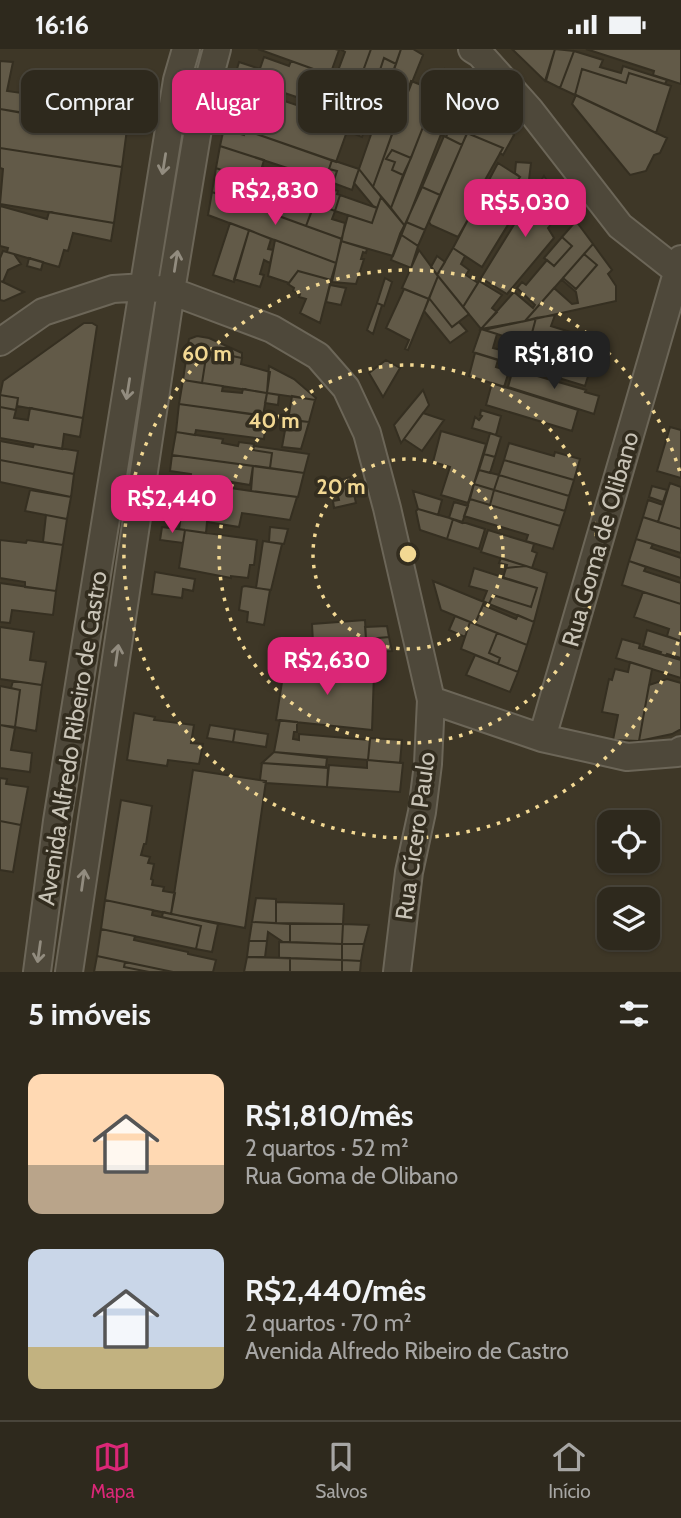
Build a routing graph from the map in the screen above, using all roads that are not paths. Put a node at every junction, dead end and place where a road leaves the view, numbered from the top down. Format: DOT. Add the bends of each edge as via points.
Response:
graph roads {
  1 [pos="186,49"];
  2 [pos="217,49"];
  3 [pos="472,49"];
  4 [pos="680,269"];
  5 [pos="158,289"];
  6 [pos="0,342"];
  7 [pos="431,699"];
  8 [pos="542,738"];
  9 [pos="681,750"];
  10 [pos="37,972"];
  11 [pos="69,972"];
  12 [pos="397,972"];
  1 -- 5 [label="street, Avenida Alfredo Ribeiro de Castro, one-way" via="177,80"];
  5 -- 2 [label="street, Avenida Alfredo Ribeiro de Castro, one-way"];
  3 -- 4 [label="street" via="530,110 620,226"];
  4 -- 8 [label="street, Rua Goma de Olibano"];
  5 -- 6 [label="street" via="113,289 43,312"];
  5 -- 7 [label="street, Rua Cícero Paulo" via="272,329 318,356 346,389 367,433"];
  5 -- 10 [label="street, Avenida Alfredo Ribeiro de Castro, one-way" via="57,821"];
  11 -- 5 [label="street, Avenida Alfredo Ribeiro de Castro, one-way"];
  7 -- 8 [label="street"];
  7 -- 12 [label="street, Rua Cícero Paulo" via="428,764 408,872"];
  8 -- 9 [label="street" via="627,757"];
}
